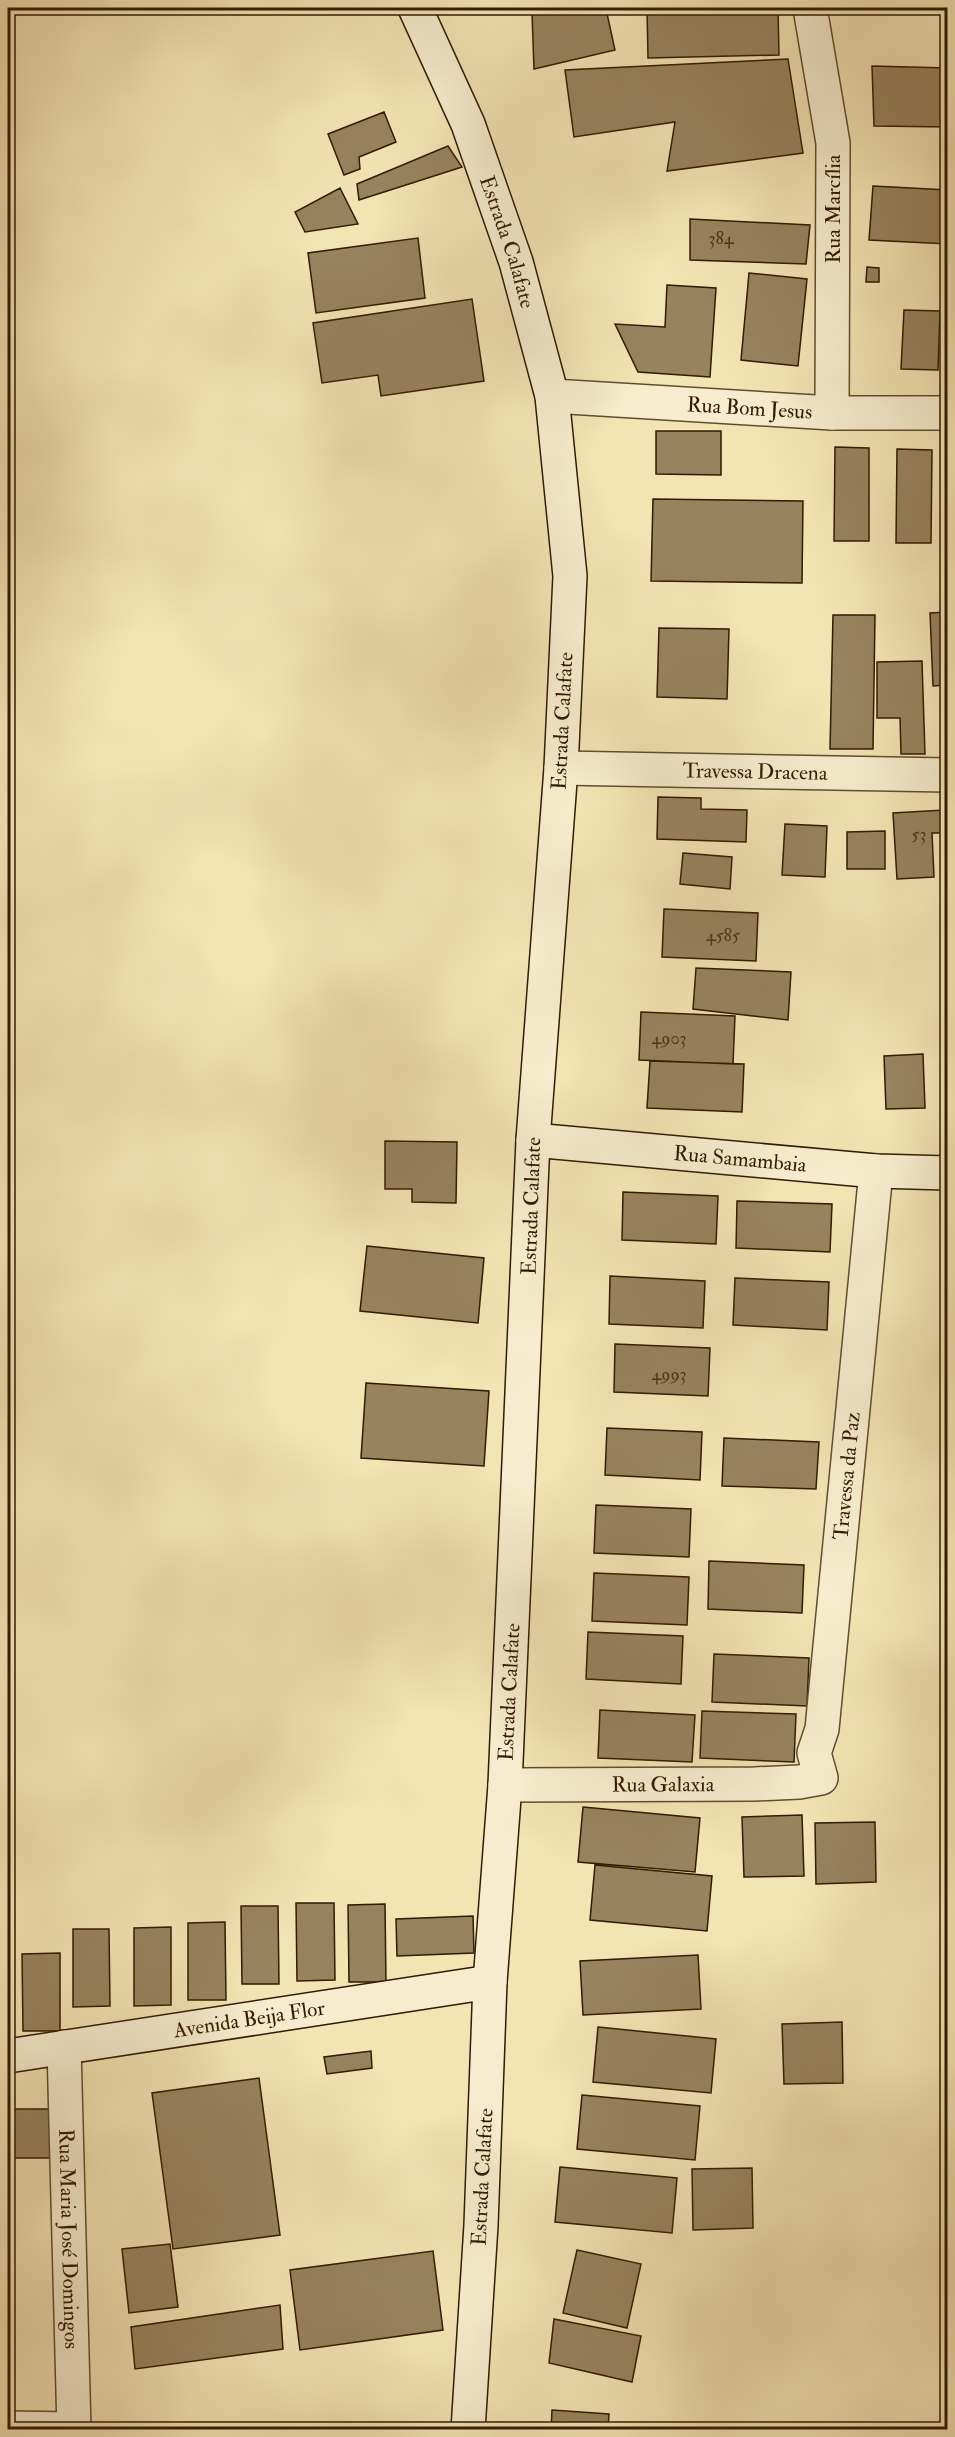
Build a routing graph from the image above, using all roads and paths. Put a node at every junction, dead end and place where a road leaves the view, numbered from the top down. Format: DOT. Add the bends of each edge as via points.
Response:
graph roads {
  1 [pos="415,8"];
  2 [pos="810,8"];
  3 [pos="552,396"];
  4 [pos="832,413"];
  5 [pos="948,413"];
  6 [pos="561,768"];
  7 [pos="948,775"];
  8 [pos="533,1140"];
  9 [pos="876,1171"];
  10 [pos="948,1173"];
  11 [pos="821,1778"];
  12 [pos="505,1785"];
  13 [pos="490,1982"];
  14 [pos="64,2047"];
  15 [pos="8,2056"];
  16 [pos="8,2428"];
  17 [pos="74,2429"];
  18 [pos="468,2430"];
  1 -- 3 [label="street, Estrada Calafate" via="468,124 516,262"];
  2 -- 4 [label="street, Rua Marcília" via="833,143"];
  3 -- 4 [label="street, Rua Bom Jesus"];
  3 -- 6 [label="street, Estrada Calafate" via="570,576"];
  4 -- 5 [label="street, Rua Bom Jesus"];
  6 -- 7 [label="street, Travessa Dracena"];
  6 -- 8 [label="street, Estrada Calafate"];
  8 -- 9 [label="street, Rua Samambaia"];
  8 -- 12 [label="street, Estrada Calafate"];
  9 -- 10 [label="street, Rua Samambaia"];
  9 -- 11 [label="street, Travessa da Paz" via="822,1729 814,1753"];
  11 -- 12 [label="street, Rua Galaxia" via="754,1784"];
  12 -- 13 [label="street, Estrada Calafate"];
  13 -- 14 [label="street, Avenida Beija Flor"];
  13 -- 18 [label="street, Estrada Calafate"];
  14 -- 15 [label="street, Avenida Beija Flor"];
  14 -- 17 [label="street, Rua Maria José Domingos"];
  16 -- 17 [label="street"];
}
